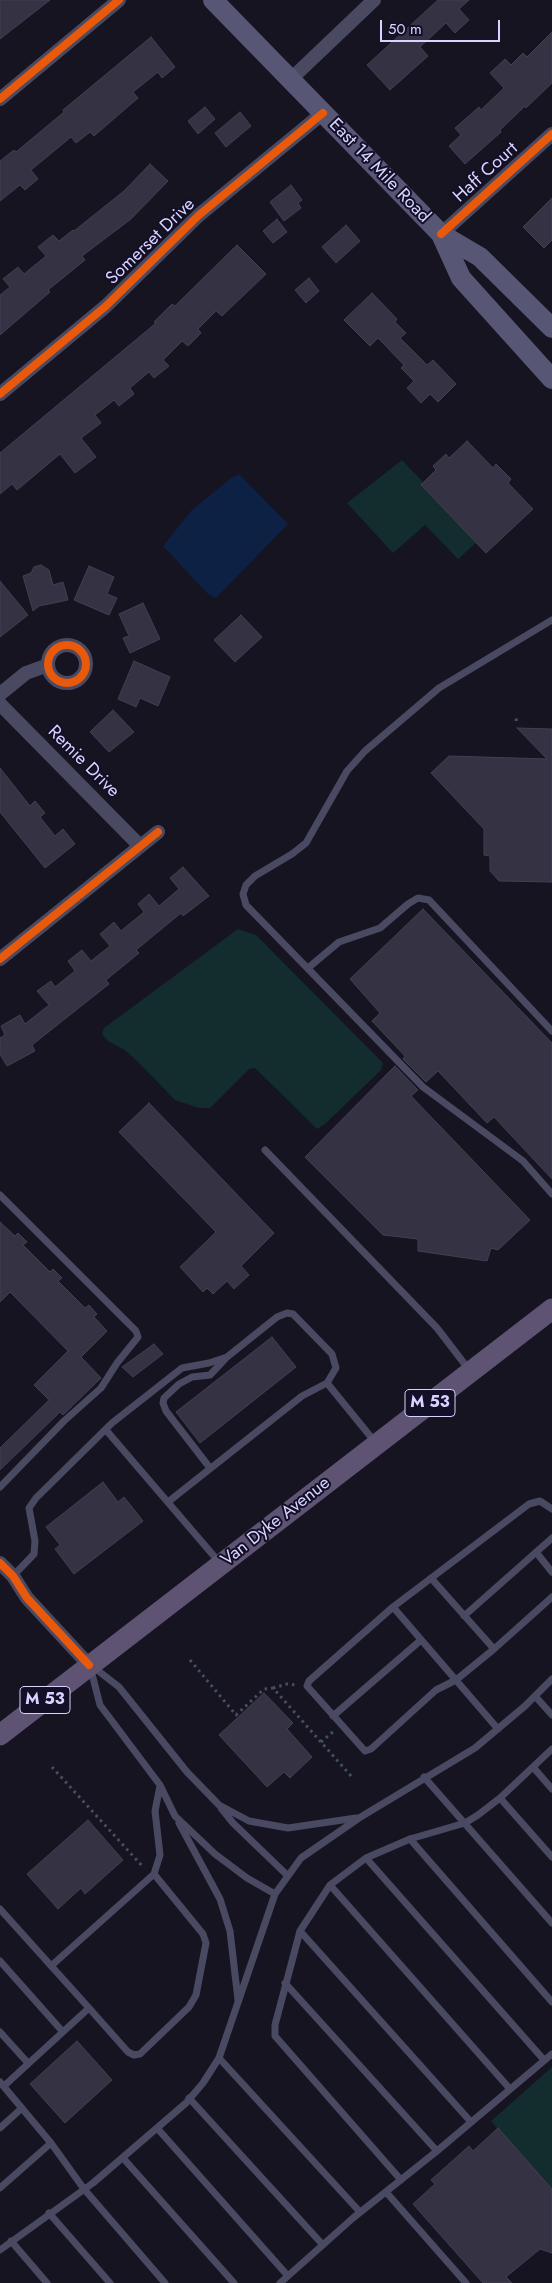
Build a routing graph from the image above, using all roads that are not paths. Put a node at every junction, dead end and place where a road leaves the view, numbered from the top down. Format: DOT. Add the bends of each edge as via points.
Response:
graph roads {
  1 [pos="119,0"];
  2 [pos="213,0"];
  3 [pos="374,0"];
  4 [pos="290,80"];
  5 [pos="0,99"];
  6 [pos="323,113"];
  7 [pos="552,134"];
  8 [pos="441,234"];
  9 [pos="552,328"];
  10 [pos="552,379"];
  11 [pos="0,394"];
  12 [pos="552,620"];
  13 [pos="48,665"];
  14 [pos="0,694"];
  15 [pos="0,704"];
  16 [pos="158,832"];
  17 [pos="140,846"];
  18 [pos="0,960"];
  19 [pos="308,968"];
  20 [pos="552,1031"];
  21 [pos="265,1150"];
  22 [pos="552,1194"];
  23 [pos="0,1195"];
  24 [pos="552,1309"];
  25 [pos="227,1357"];
  26 [pos="470,1371"];
  27 [pos="327,1383"];
  28 [pos="106,1430"];
  29 [pos="377,1444"];
  30 [pos="210,1468"];
  31 [pos="0,1487"];
  32 [pos="168,1502"];
  33 [pos="552,1509"];
  34 [pos="552,1538"];
  35 [pos="536,1552"];
  36 [pos="0,1563"];
  37 [pos="220,1565"];
  38 [pos="552,1572"];
  39 [pos="13,1576"];
  40 [pos="431,1578"];
  41 [pos="552,1597"];
  42 [pos="393,1607"];
  43 [pos="464,1616"];
  44 [pos="421,1640"];
  45 [pos="494,1649"];
  46 [pos="89,1665"];
  47 [pos="552,1678"];
  48 [pos="456,1680"];
  49 [pos="535,1696"];
  50 [pos="552,1715"];
  51 [pos="333,1716"];
  52 [pos="498,1729"];
  53 [pos="0,1735"];
  54 [pos="552,1749"];
  55 [pos="533,1767"];
  56 [pos="424,1777"];
  57 [pos="160,1785"];
  58 [pos="552,1789"];
  59 [pos="500,1798"];
  60 [pos="219,1805"];
  61 [pos="175,1816"];
  62 [pos="359,1818"];
  63 [pos="465,1823"];
  64 [pos="410,1839"];
  65 [pos="552,1857"];
  66 [pos="366,1858"];
  67 [pos="154,1874"];
  68 [pos="287,1875"];
  69 [pos="330,1885"];
  70 [pos="275,1894"];
  71 [pos="0,1909"];
  72 [pos="552,1923"];
  73 [pos="300,1930"];
  74 [pos="0,1961"];
  75 [pos="51,1966"];
  76 [pos="285,1983"];
  77 [pos="552,2002"];
  78 [pos="238,2004"];
  79 [pos="89,2008"];
  80 [pos="0,2032"];
  81 [pos="63,2032"];
  82 [pos="552,2054"];
  83 [pos="219,2058"];
  84 [pos="544,2060"];
  85 [pos="28,2064"];
  86 [pos="2,2084"];
  87 [pos="510,2089"];
  88 [pos="190,2098"];
  89 [pos="22,2108"];
  90 [pos="472,2122"];
  91 [pos="0,2128"];
  92 [pos="157,2128"];
  93 [pos="51,2143"];
  94 [pos="437,2151"];
  95 [pos="123,2158"];
  96 [pos="401,2180"];
  97 [pos="0,2188"];
  98 [pos="84,2189"];
  99 [pos="386,2192"];
  100 [pos="360,2212"];
  101 [pos="49,2213"];
  102 [pos="11,2241"];
  103 [pos="323,2245"];
  104 [pos="0,2250"];
  105 [pos="288,2276"];
  106 [pos="47,2283"];
  107 [pos="110,2283"];
  108 [pos="165,2283"];
  109 [pos="234,2283"];
  110 [pos="280,2283"];
  111 [pos="466,2283"];
  1 -- 5 [label="street"];
  2 -- 4 [label="main road, East 14 Mile Road"];
  3 -- 4 [label="street"];
  4 -- 6 [label="main road, East 14 Mile Road"];
  6 -- 8 [label="main road, East 14 Mile Road"];
  6 -- 11 [label="street, Somerset Drive" via="199,215 106,306"];
  7 -- 8 [label="street, Haff Court"];
  8 -- 9 [label="main road, East 14 Mile Road" via="480,257"];
  8 -- 10 [label="main road, East 14 Mile Road" via="461,278"];
  12 -- 19 [label="lane" via="439,688 365,751 347,771 306,843 246,885 243,894 246,905"];
  13 -- 14 [label="street" via="26,673"];
  15 -- 17 [label="street, Remie Drive"];
  16 -- 17 [label="street"];
  17 -- 18 [label="street"];
  19 -- 20 [label="lane" via="339,942 380,928 418,898 430,900"];
  19 -- 22 [label="lane" via="423,1086 523,1161"];
  21 -- 26 [label="lane" via="437,1328"];
  23 -- 31 [label="lane" via="136,1331 138,1337 101,1388"];
  24 -- 26 [label="main road, Van Dyke Avenue / M 53"];
  25 -- 27 [label="lane" via="276,1317 293,1314 332,1354 336,1368"];
  25 -- 28 [label="lane" via="182,1368"];
  25 -- 30 [label="lane" via="210,1375 192,1377 179,1384 163,1403"];
  26 -- 29 [label="main road, Van Dyke Avenue / M 53"];
  27 -- 29 [label="lane"];
  27 -- 30 [label="lane" via="302,1396"];
  28 -- 32 [label="lane"];
  28 -- 39 [label="lane" via="29,1508 34,1554"];
  29 -- 37 [label="main road, Van Dyke Avenue / M 53"];
  30 -- 32 [label="lane"];
  32 -- 37 [label="lane"];
  33 -- 40 [label="lane" via="540,1501 529,1504"];
  34 -- 35 [label="lane"];
  35 -- 38 [label="lane"];
  35 -- 43 [label="lane"];
  36 -- 39 [label="street"];
  37 -- 46 [label="main road, Van Dyke Avenue / M 53"];
  39 -- 46 [label="street" via="27,1598"];
  40 -- 42 [label="lane"];
  40 -- 43 [label="lane"];
  41 -- 45 [label="lane"];
  42 -- 44 [label="lane"];
  42 -- 51 [label="lane" via="308,1681 307,1686"];
  43 -- 45 [label="lane"];
  44 -- 48 [label="lane"];
  44 -- 51 [label="lane"];
  45 -- 48 [label="lane"];
  46 -- 53 [label="main road, Van Dyke Avenue / M 53"];
  46 -- 57 [label="lane" via="100,1705"];
  46 -- 60 [label="lane" via="119,1687 187,1772"];
  47 -- 49 [label="lane"];
  48 -- 51 [label="lane" via="436,1690 365,1751"];
  48 -- 52 [label="lane"];
  49 -- 50 [label="lane"];
  49 -- 52 [label="lane"];
  52 -- 56 [label="lane" via="475,1748"];
  54 -- 55 [label="lane"];
  55 -- 58 [label="lane"];
  55 -- 59 [label="lane"];
  56 -- 62 [label="lane"];
  56 -- 63 [label="lane"];
  57 -- 61 [label="lane"];
  57 -- 67 [label="lane" via="155,1811 160,1855"];
  59 -- 63 [label="lane"];
  59 -- 65 [label="lane"];
  60 -- 62 [label="lane" via="248,1821 288,1828"];
  60 -- 68 [label="lane" via="233,1824"];
  61 -- 70 [label="lane" via="215,1854"];
  61 -- 78 [label="lane" via="220,1899 230,1931"];
  62 -- 68 [label="lane" via="301,1858"];
  63 -- 64 [label="lane"];
  63 -- 72 [label="lane"];
  64 -- 66 [label="lane"];
  64 -- 77 [label="lane"];
  66 -- 69 [label="lane"];
  66 -- 84 [label="lane"];
  67 -- 75 [label="lane"];
  67 -- 79 [label="lane" via="204,1934 206,1943 196,1995 166,2030 140,2054 134,2055"];
  68 -- 70 [label="lane"];
  69 -- 73 [label="lane"];
  69 -- 87 [label="lane"];
  70 -- 78 [label="lane"];
  71 -- 75 [label="lane"];
  73 -- 76 [label="lane"];
  73 -- 90 [label="lane"];
  74 -- 81 [label="lane"];
  75 -- 79 [label="lane"];
  76 -- 94 [label="lane"];
  76 -- 96 [label="lane" via="275,2036"];
  78 -- 83 [label="lane"];
  79 -- 81 [label="lane"];
  80 -- 85 [label="lane"];
  81 -- 85 [label="lane"];
  82 -- 84 [label="lane"];
  83 -- 88 [label="lane" via="204,2083"];
  83 -- 100 [label="lane"];
  84 -- 87 [label="lane"];
  85 -- 86 [label="lane"];
  86 -- 89 [label="lane"];
  87 -- 90 [label="lane"];
  88 -- 92 [label="lane"];
  88 -- 103 [label="lane"];
  89 -- 91 [label="lane"];
  89 -- 93 [label="lane"];
  90 -- 94 [label="lane"];
  92 -- 95 [label="lane"];
  92 -- 105 [label="lane"];
  93 -- 97 [label="lane"];
  93 -- 98 [label="lane"];
  94 -- 96 [label="lane"];
  95 -- 98 [label="lane"];
  95 -- 109 [label="lane"];
  96 -- 99 [label="lane"];
  98 -- 101 [label="lane"];
  98 -- 108 [label="lane"];
  99 -- 100 [label="lane"];
  99 -- 111 [label="lane"];
  100 -- 103 [label="lane"];
  101 -- 102 [label="lane"];
  101 -- 107 [label="lane"];
  102 -- 104 [label="lane"];
  102 -- 106 [label="lane"];
  103 -- 105 [label="lane"];
  105 -- 110 [label="lane"];
}
